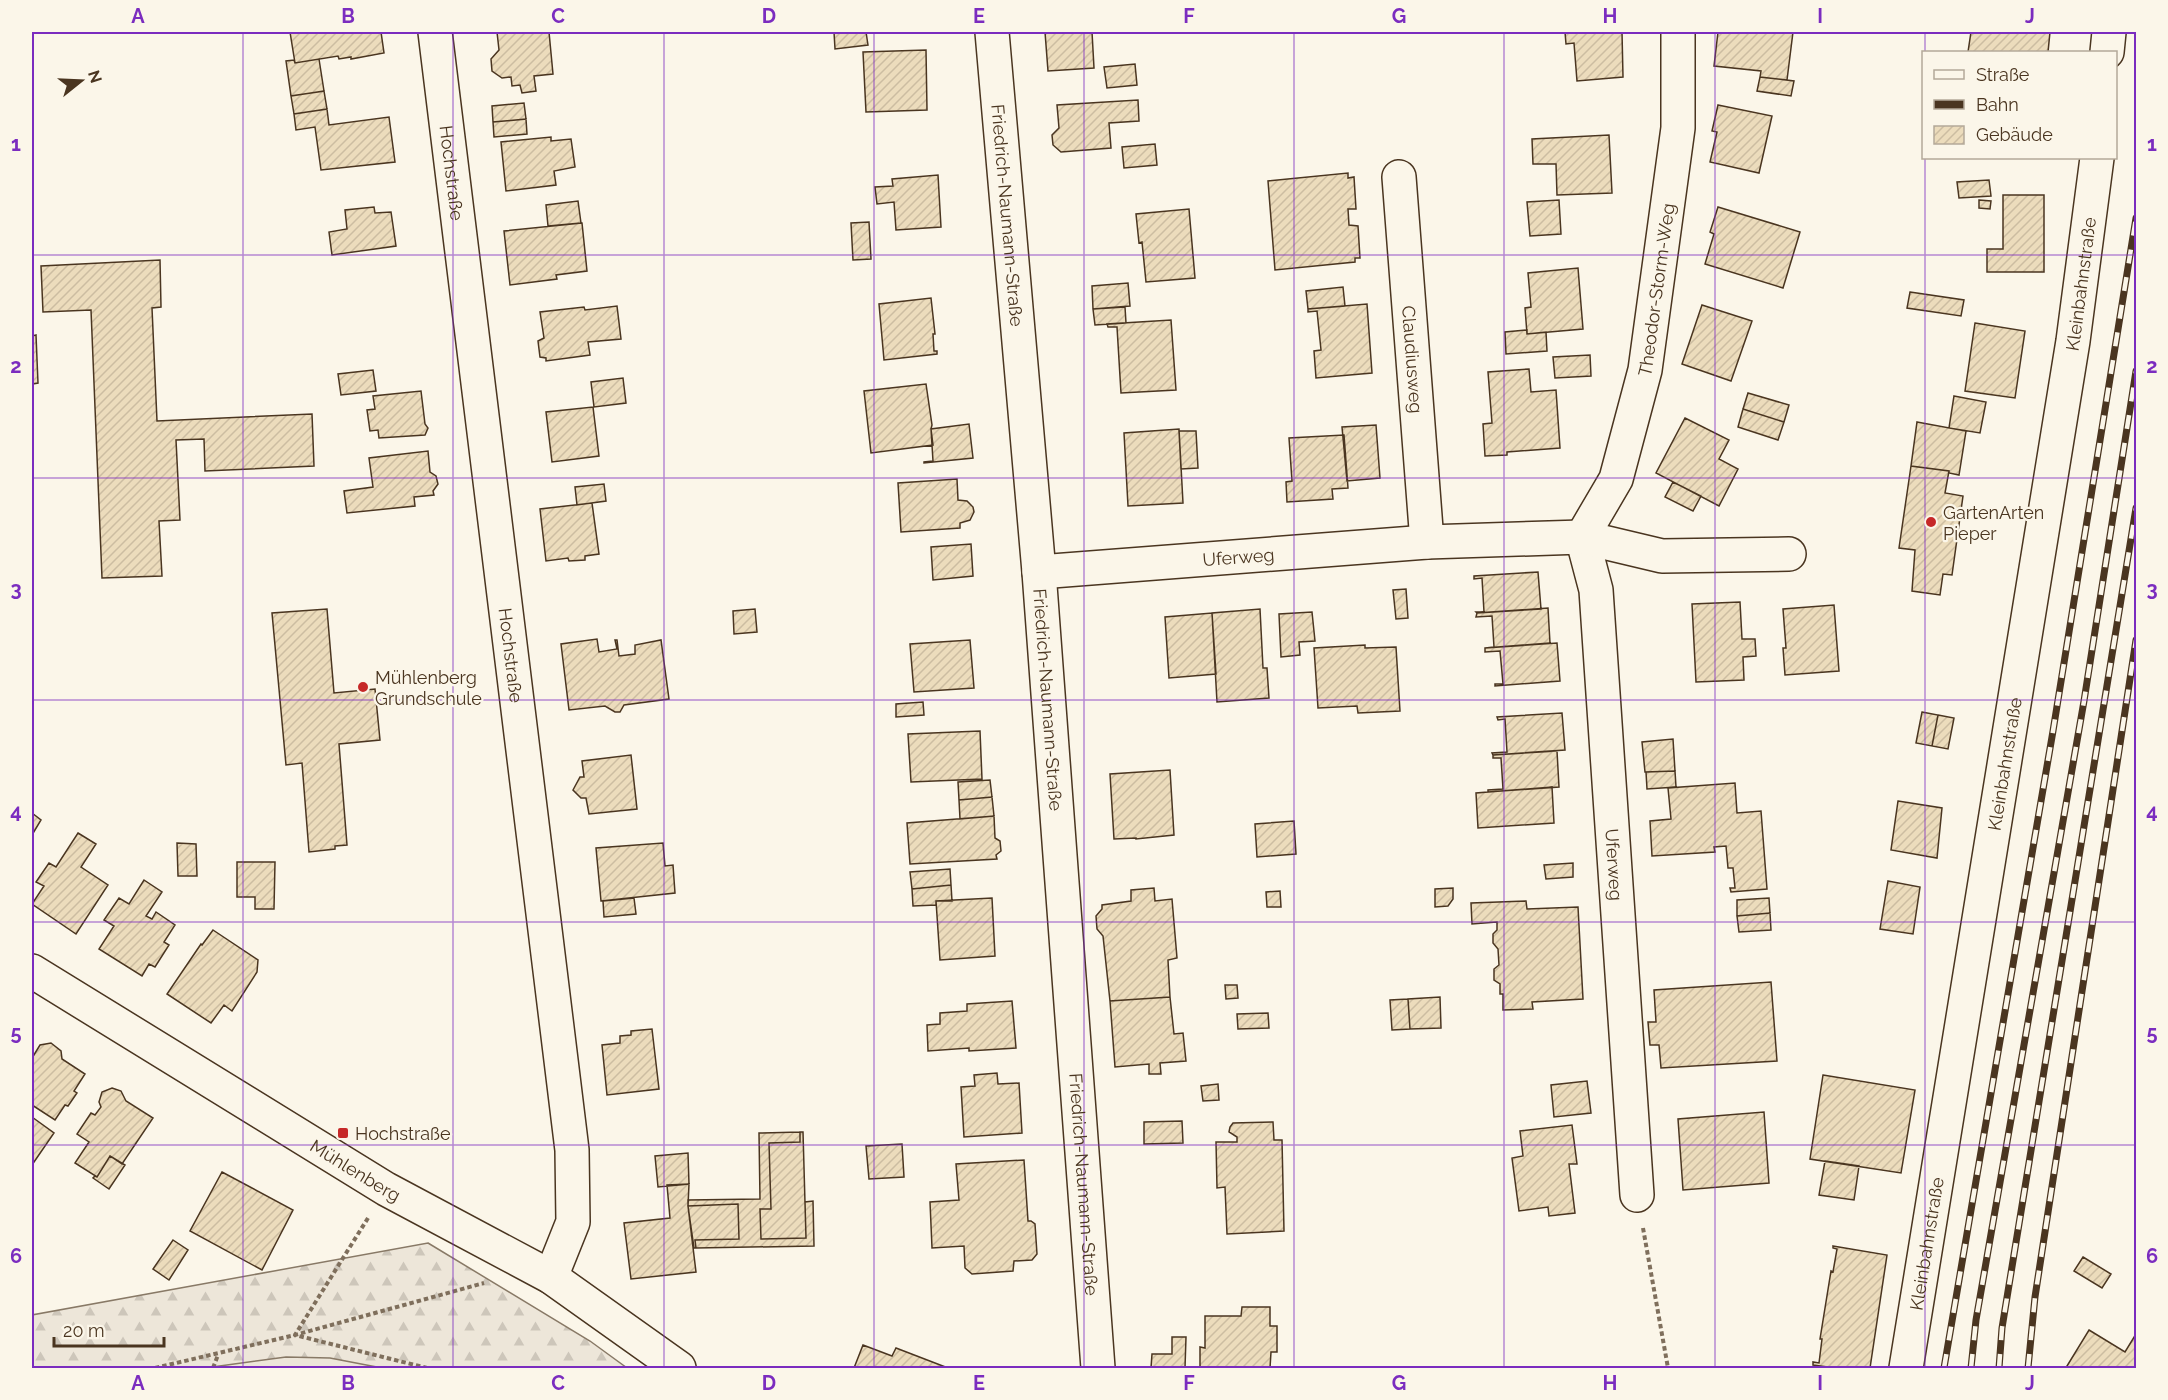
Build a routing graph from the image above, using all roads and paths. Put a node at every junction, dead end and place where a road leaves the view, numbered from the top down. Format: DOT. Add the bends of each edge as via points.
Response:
graph roads {
  1 [pos="435,32"];
  2 [pos="992,32"];
  3 [pos="1678,32"];
  4 [pos="2109,32"];
  5 [pos="2108,51"];
  6 [pos="2097,159"];
  7 [pos="1399,177"];
  8 [pos="1582,537"];
  9 [pos="1427,542"];
  10 [pos="1789,554"];
  11 [pos="1039,572"];
  12 [pos="32,971"];
  13 [pos="386,1189"];
  14 [pos="1637,1195"];
  15 [pos="539,1272"];
  16 [pos="295,1335"];
  17 [pos="218,1354"];
  18 [pos="155,1368"];
  19 [pos="213,1368"];
  20 [pos="427,1368"];
  21 [pos="679,1368"];
  22 [pos="1098,1368"];
  23 [pos="1668,1368"];
  24 [pos="1906,1368"];
  1 -- 15 [label="street, Hochstraße" via="572,1150 573,1222"];
  2 -- 11 [label="street, Friedrich-Naumann-Straße"];
  3 -- 8 [label="street, Theodor-Storm-Weg" via="1678,128 1645,370 1616,478"];
  4 -- 5 [label="street"];
  6 -- 24 [label="street, Kleinbahnstraße" via="2073,341"];
  7 -- 9 [label="street, Claudiusweg"];
  8 -- 9 [label="street, Uferweg"];
  8 -- 10 [label="street, Uferweg" via="1662,556"];
  8 -- 14 [label="street, Uferweg" via="1596,590"];
  9 -- 11 [label="street, Uferweg"];
  11 -- 22 [label="street, Friedrich-Naumann-Straße"];
  12 -- 13 [label="street, Mühlenberg"];
  13 -- 15 [label="street, Mühlenberg"];
  13 -- 16 [label="path"];
  14 -- 23 [label="path"];
  15 -- 16 [label="path" via="482,1283"];
  15 -- 21 [label="street, Mühlenberg"];
  16 -- 17 [label="path"];
  16 -- 20 [label="path"];
  17 -- 18 [label="path"];
  17 -- 19 [label="path"];
}
